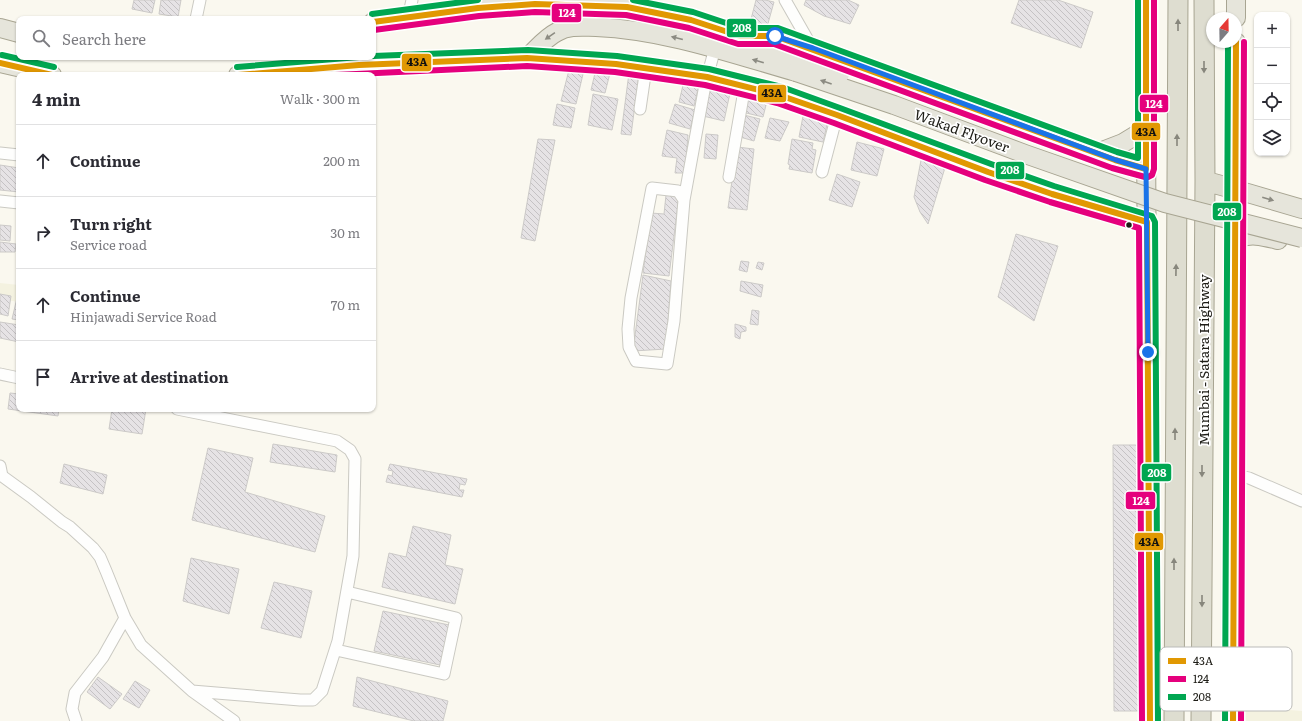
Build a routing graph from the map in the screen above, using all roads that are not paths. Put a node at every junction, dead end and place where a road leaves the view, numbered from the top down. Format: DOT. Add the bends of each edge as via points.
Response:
graph roads {
  1 [pos="200,0"];
  2 [pos="412,0"];
  3 [pos="785,0"];
  4 [pos="1146,0"];
  5 [pos="1178,0"];
  6 [pos="1204,0"];
  7 [pos="1236,0"];
  8 [pos="1236,12"];
  9 [pos="197,16"];
  10 [pos="408,18"];
  11 [pos="376,22"];
  12 [pos="0,28"];
  13 [pos="16,32"];
  14 [pos="714,48"];
  15 [pos="1236,48"];
  16 [pos="528,58"];
  17 [pos="803,60"];
  18 [pos="20,62"];
  19 [pos="0,63"];
  20 [pos="646,68"];
  21 [pos="359,70"];
  22 [pos="45,72"];
  23 [pos="311,72"];
  24 [pos="707,77"];
  25 [pos="744,86"];
  26 [pos="640,109"];
  27 [pos="837,115"];
  28 [pos="1146,128"];
  29 [pos="1098,153"];
  30 [pos="0,154"];
  31 [pos="16,155"];
  32 [pos="1146,169"];
  33 [pos="822,172"];
  34 [pos="729,177"];
  35 [pos="1205,181"];
  36 [pos="1234,190"];
  37 [pos="684,200"];
  38 [pos="0,201"];
  39 [pos="16,203"];
  40 [pos="1302,208"];
  41 [pos="1147,222"];
  42 [pos="1302,228"];
  43 [pos="1302,238"];
  44 [pos="1235,239"];
  45 [pos="1302,246"];
  46 [pos="0,374"];
  47 [pos="16,377"];
  48 [pos="192,412"];
  49 [pos="1,473"];
  50 [pos="1234,475"];
  51 [pos="1302,501"];
  52 [pos="347,592"];
  53 [pos="125,618"];
  54 [pos="1174,647"];
  55 [pos="1201,647"];
  56 [pos="1233,647"];
  57 [pos="336,650"];
  58 [pos="192,691"];
  59 [pos="1233,711"];
  60 [pos="76,721"];
  61 [pos="234,721"];
  62 [pos="1150,721"];
  63 [pos="1233,721"];
  1 -- 9 [label="street"];
  2 -- 10 [label="street"];
  3 -- 17 [label="street"];
  4 -- 28 [label="main road"];
  54 -- 5 [label="highway, Mumbai - Satara Highway, one-way"];
  6 -- 35 [label="highway, Mumbai - Satara Highway, one-way"];
  7 -- 8 [label="main road"];
  10 -- 11 [label="main road, Wakad Flyover"];
  10 -- 17 [label="main road, Wakad Flyover" via="478,8 535,4 627,7 691,20"];
  12 -- 13 [label="main road"];
  14 -- 16 [label="main road, Wakad Flyover, one-way" via="621,28 577,26 558,31 545,40"];
  17 -- 14 [label="main road, Wakad Flyover, one-way"];
  14 -- 24 [label="street"];
  15 -- 36 [label="main road"];
  16 -- 20 [label="main road"];
  16 -- 21 [label="main road"];
  17 -- 29 [label="main road"];
  17 -- 42 [label="main road, Wakad Flyover, bridge" via="1119,176"];
  43 -- 17 [label="main road, Wakad Flyover, one-way, bridge" via="1164,203 894,105"];
  18 -- 19 [label="main road"];
  18 -- 22 [label="main road"];
  20 -- 24 [label="main road"];
  20 -- 26 [label="street"];
  21 -- 23 [label="main road"];
  24 -- 25 [label="main road"];
  24 -- 37 [label="street"];
  25 -- 27 [label="main road"];
  25 -- 34 [label="street"];
  27 -- 33 [label="street"];
  27 -- 41 [label="main road" via="988,172"];
  28 -- 29 [label="main road" via="1123,143"];
  28 -- 32 [label="main road"];
  29 -- 32 [label="main road"];
  30 -- 31 [label="street"];
  32 -- 41 [label="main road"];
  35 -- 36 [label="highway"];
  35 -- 55 [label="highway, Mumbai - Satara Highway, one-way"];
  36 -- 40 [label="main road, one-way"];
  36 -- 44 [label="main road"];
  37 -- 37 [label="street" via="678,191 652,188 631,298 628,329 629,347 636,361 667,364 674,321"];
  38 -- 39 [label="street"];
  41 -- 62 [label="main road"];
  44 -- 45 [label="main road" via="1244,235 1261,235"];
  44 -- 50 [label="main road"];
  46 -- 47 [label="street"];
  48 -- 52 [label="street" via="337,441 350,450 355,459 353,556"];
  49 -- 53 [label="street" via="93,548 106,571"];
  50 -- 51 [label="street" via="1250,478"];
  50 -- 56 [label="main road"];
  52 -- 57 [label="street"];
  52 -- 57 [label="street" via="456,618 444,674"];
  53 -- 58 [label="street" via="141,645"];
  53 -- 60 [label="street" via="103,657 75,693 72,709"];
  57 -- 58 [label="street" via="322,691 313,700"];
  58 -- 61 [label="street"];
  59 -- 63 [label="main road"];
}
